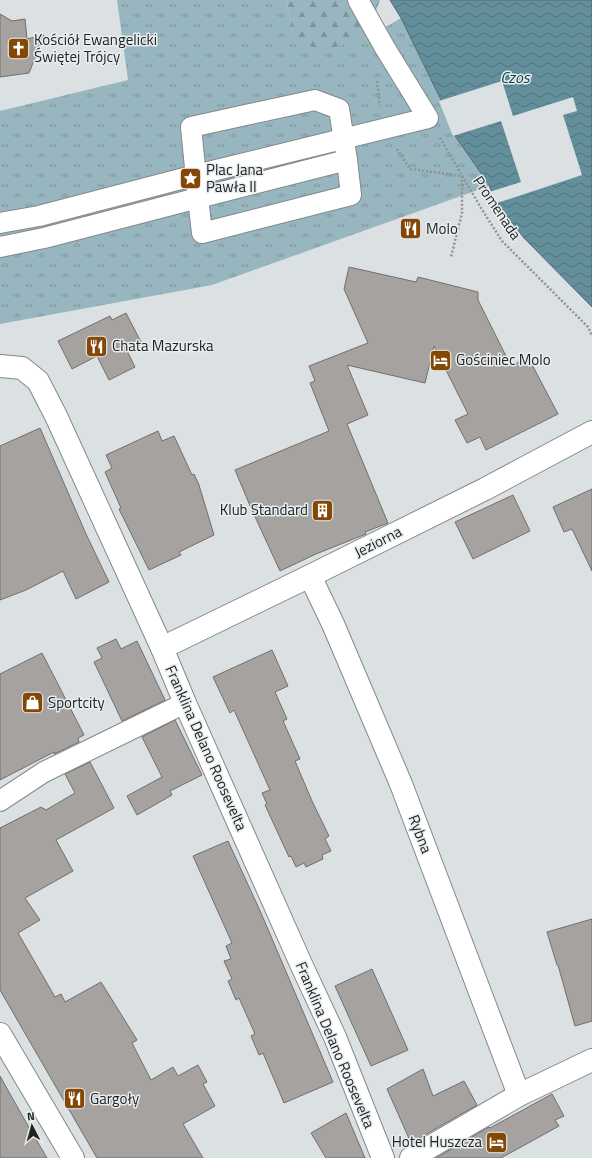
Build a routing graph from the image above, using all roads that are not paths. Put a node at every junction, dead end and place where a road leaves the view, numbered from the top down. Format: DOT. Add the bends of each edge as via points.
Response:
graph roads {
  1 [pos="358,0"];
  2 [pos="344,138"];
  3 [pos="347,160"];
  4 [pos="196,175"];
  5 [pos="198,198"];
  6 [pos="0,223"];
  7 [pos="0,247"];
  8 [pos="0,366"];
  9 [pos="592,432"];
  10 [pos="310,576"];
  11 [pos="162,648"];
  12 [pos="185,703"];
  13 [pos="0,801"];
  14 [pos="0,1034"];
  15 [pos="592,1060"];
  16 [pos="519,1095"];
  17 [pos="73,1158"];
  18 [pos="383,1158"];
  19 [pos="411,1158"];
  1 -- 2 [label="street" via="428,118"];
  2 -- 3 [label="street"];
  2 -- 4 [label="street"];
  2 -- 4 [label="street" via="339,109 315,100 191,127"];
  3 -- 5 [label="street"];
  3 -- 5 [label="street" via="351,195 202,233"];
  4 -- 5 [label="street"];
  4 -- 6 [label="street" via="39,216"];
  5 -- 7 [label="street"];
  8 -- 11 [label="street, Franklina Delano Roosevelta" via="22,368 38,381"];
  9 -- 10 [label="street, Jeziorna" via="485,489"];
  10 -- 11 [label="street, Jeziorna"];
  10 -- 16 [label="street, Rybna" via="401,784"];
  11 -- 12 [label="street, Franklina Delano Roosevelta"];
  12 -- 13 [label="street" via="44,772"];
  12 -- 18 [label="street, Franklina Delano Roosevelta" via="300,964 335,1037"];
  14 -- 17 [label="street"];
  15 -- 16 [label="street"];
  16 -- 19 [label="street"];
}
